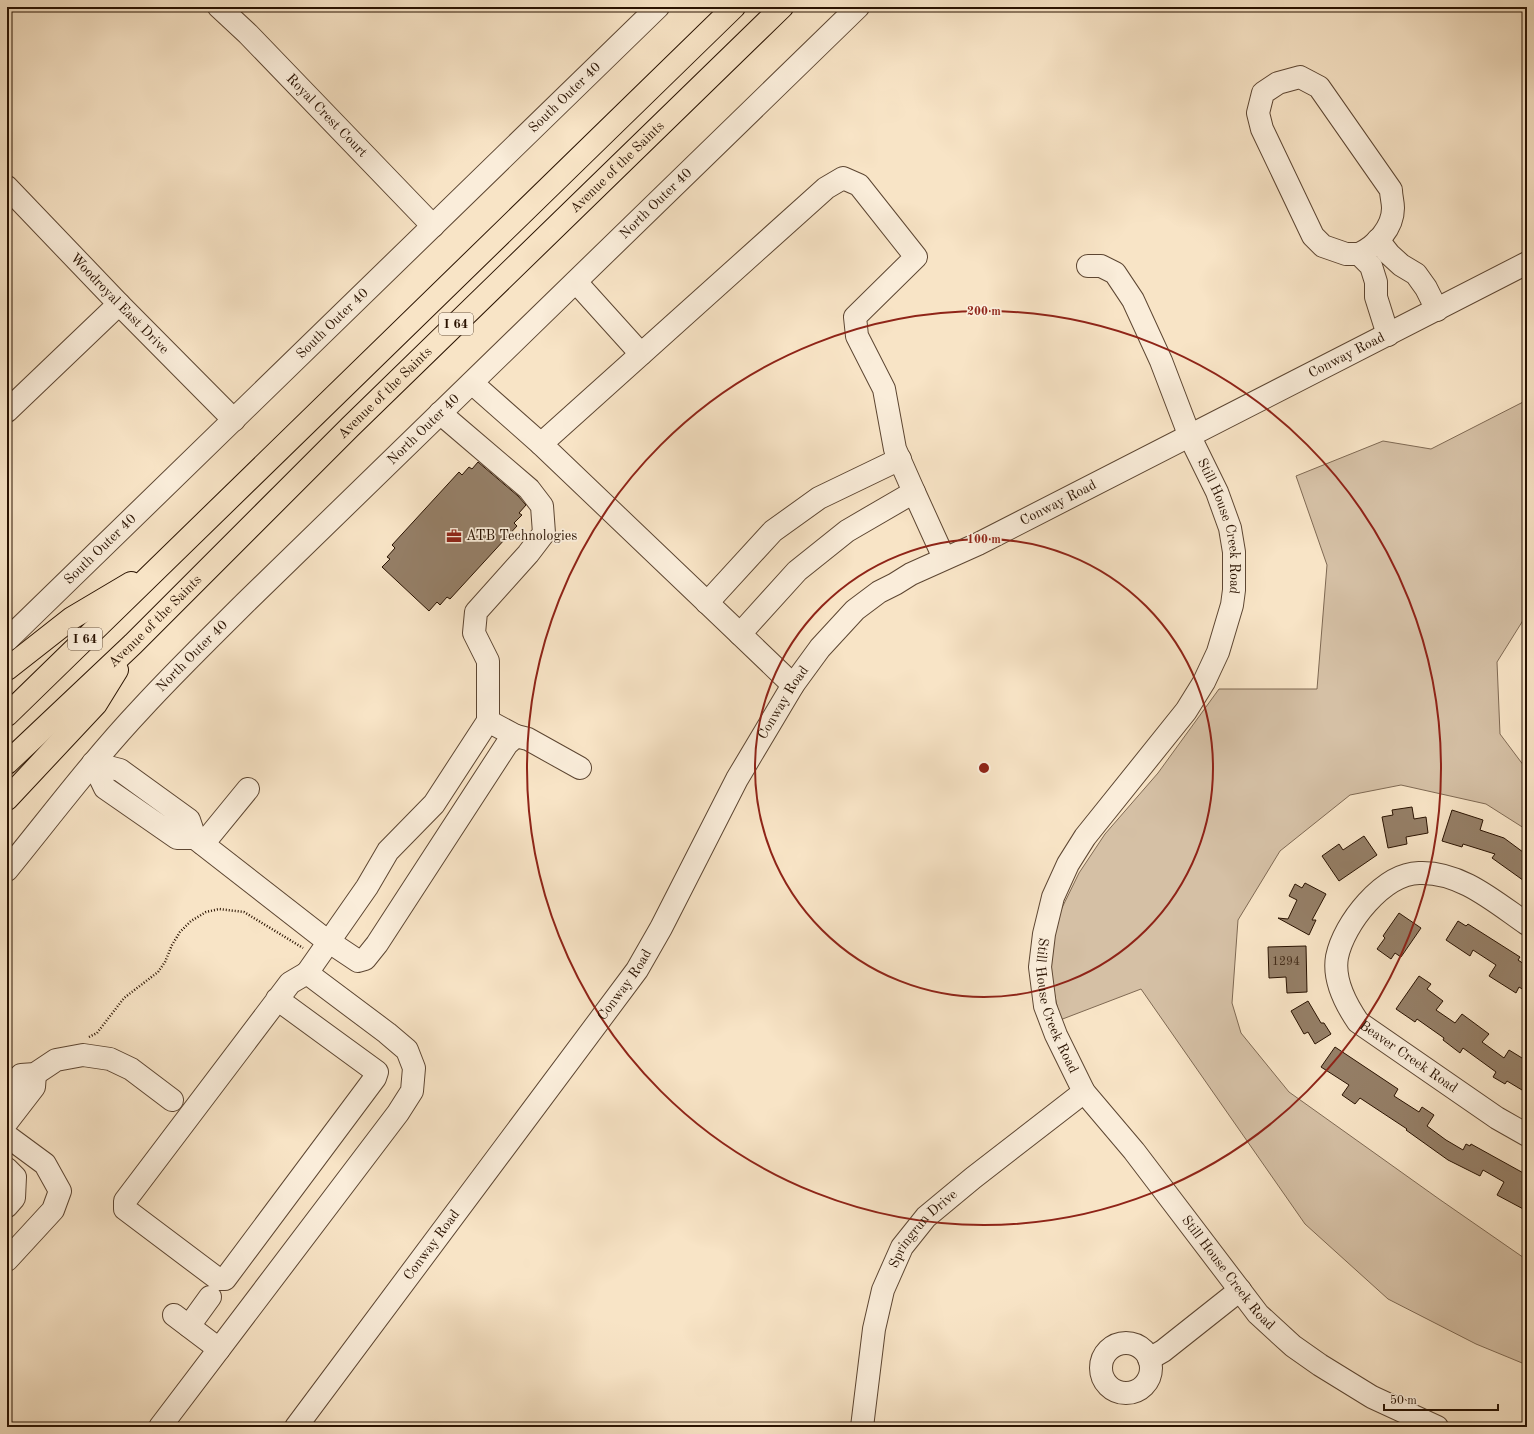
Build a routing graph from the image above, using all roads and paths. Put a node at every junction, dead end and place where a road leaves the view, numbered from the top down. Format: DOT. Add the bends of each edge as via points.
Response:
graph roads {
  1 [pos="219,7"];
  2 [pos="656,7"];
  3 [pos="734,7"];
  4 [pos="782,7"];
  5 [pos="858,7"];
  6 [pos="7,187"];
  7 [pos="432,226"];
  8 [pos="1378,240"];
  9 [pos="1359,254"];
  10 [pos="1527,263"];
  11 [pos="1401,265"];
  12 [pos="1088,266"];
  13 [pos="576,282"];
  14 [pos="1376,282"];
  15 [pos="119,304"];
  16 [pos="1437,310"];
  17 [pos="1388,335"];
  18 [pos="641,354"];
  19 [pos="472,383"];
  20 [pos="7,411"];
  21 [pos="440,413"];
  22 [pos="234,420"];
  23 [pos="1190,437"];
  24 [pos="541,444"];
  25 [pos="900,459"];
  26 [pos="914,492"];
  27 [pos="944,558"];
  28 [pos="163,564"];
  29 [pos="707,603"];
  30 [pos="740,634"];
  31 [pos="7,640"];
  32 [pos="133,644"];
  33 [pos="7,669"];
  34 [pos="794,685"];
  35 [pos="7,715"];
  36 [pos="488,721"];
  37 [pos="516,736"];
  38 [pos="7,763"];
  39 [pos="93,763"];
  40 [pos="580,768"];
  41 [pos="248,789"];
  42 [pos="7,800"];
  43 [pos="199,841"];
  44 [pos="7,870"];
  45 [pos="1527,924"];
  46 [pos="317,957"];
  47 [pos="277,999"];
  48 [pos="86,1038"];
  49 [pos="35,1074"];
  50 [pos="1084,1092"];
  51 [pos="7,1094"];
  52 [pos="172,1100"];
  53 [pos="7,1122"];
  54 [pos="1527,1135"];
  55 [pos="7,1136"];
  56 [pos="48,1169"];
  57 [pos="11,1177"];
  58 [pos="7,1206"];
  59 [pos="7,1260"];
  60 [pos="1240,1290"];
  61 [pos="210,1298"];
  62 [pos="219,1349"];
  63 [pos="1150,1358"];
  64 [pos="160,1427"];
  65 [pos="296,1427"];
  66 [pos="862,1427"];
  67 [pos="1437,1427"];
  1 -- 7 [label="street, Royal Crest Court"];
  2 -- 7 [label="street, South Outer 40"];
  3 -- 28 [label="highway, I 64"];
  4 -- 32 [label="highway, Avenue of the Saints / I 64" via="350,428"];
  5 -- 13 [label="street, North Outer 40"];
  6 -- 15 [label="street, Woodroyal East Drive"];
  7 -- 22 [label="street, South Outer 40"];
  8 -- 9 [label="street" via="1368,250"];
  8 -- 9 [label="street" via="1388,227 1393,210 1391,190 1319,87 1300,77 1278,82 1263,93 1258,113 1262,129 1313,236 1323,246 1346,254"];
  8 -- 11 [label="street"];
  9 -- 14 [label="street" via="1371,266"];
  10 -- 16 [label="street, Conway Road"];
  11 -- 14 [label="street" via="1380,276"];
  11 -- 16 [label="street" via="1416,274"];
  12 -- 23 [label="street, Still House Creek Road" via="1101,266 1115,274 1133,300 1161,361"];
  13 -- 18 [label="street"];
  13 -- 19 [label="street, North Outer 40"];
  14 -- 17 [label="street" via="1376,297"];
  15 -- 20 [label="street"];
  15 -- 22 [label="street, Woodroyal East Drive"];
  16 -- 17 [label="street, Conway Road"];
  17 -- 23 [label="street, Conway Road"];
  18 -- 24 [label="street"];
  18 -- 25 [label="street" via="826,188 843,178 859,185 916,257 855,317 857,336 884,389 895,449"];
  19 -- 21 [label="street, North Outer 40"];
  19 -- 24 [label="street"];
  21 -- 36 [label="street" via="529,489 542,506 544,533 476,612 474,633 488,661"];
  21 -- 39 [label="street, North Outer 40" via="195,653 140,709"];
  22 -- 31 [label="street, South Outer 40"];
  23 -- 27 [label="street, Conway Road" via="978,544"];
  23 -- 50 [label="street, Still House Creek Road" via="1217,492 1230,528 1234,552 1232,605 1218,652 1204,682 1186,711 1085,837 1068,864 1053,898 1044,934 1040,967 1045,1006"];
  24 -- 29 [label="street"];
  25 -- 26 [label="street"];
  25 -- 29 [label="street" via="819,498 773,531"];
  26 -- 27 [label="street"];
  26 -- 30 [label="street" via="847,531 796,571"];
  27 -- 34 [label="street, Conway Road" via="879,592 855,610 820,648"];
  28 -- 33 [label="highway" via="72,618"];
  28 -- 35 [label="highway, I 64"];
  29 -- 30 [label="street"];
  30 -- 34 [label="street"];
  32 -- 38 [label="highway, Avenue of the Saints / I 64"];
  32 -- 42 [label="highway" via="96,704"];
  34 -- 65 [label="street, Conway Road" via="737,779 637,970"];
  36 -- 37 [label="street"];
  36 -- 46 [label="street" via="434,804 388,851 367,887"];
  37 -- 40 [label="street" via="528,739"];
  37 -- 46 [label="street" via="507,744 365,959 358,961"];
  39 -- 43 [label="street" via="105,788 177,838"];
  39 -- 44 [label="street, North Outer 40"];
  41 -- 43 [label="street"];
  43 -- 46 [label="street"];
  45 -- 54 [label="street, Beaver Creek Road" via="1476,890 1448,876 1419,873 1396,879 1364,906 1351,924 1337,958 1340,989 1358,1022 1491,1114"];
  46 -- 47 [label="street"];
  46 -- 48 [label="path" via="244,912 219,908 206,912 191,921 180,932 158,972 124,998 97,1033"];
  46 -- 62 [label="street" via="387,1033 407,1050 414,1068 412,1091 394,1119"];
  47 -- 47 [label="street" via="125,1201 125,1209 218,1279 224,1279 377,1072"];
  49 -- 51 [label="street" via="21,1075"];
  49 -- 52 [label="street" via="56,1060 83,1055 110,1059 131,1070"];
  49 -- 53 [label="street" via="34,1086"];
  50 -- 60 [label="street, Still House Creek Road" via="1134,1150"];
  50 -- 66 [label="street, Springrun Drive" via="926,1217 902,1247 883,1290 874,1329"];
  55 -- 56 [label="street" via="45,1164"];
  56 -- 57 [label="street"];
  56 -- 59 [label="street" via="60,1191 53,1210"];
  57 -- 58 [label="street" via="14,1198"];
  60 -- 63 [label="street" via="1163,1351"];
  60 -- 67 [label="street, Still House Creek Road" via="1258,1314 1293,1346 1372,1397"];
  61 -- 62 [label="street" via="182,1320"];
  62 -- 64 [label="street"];
}
